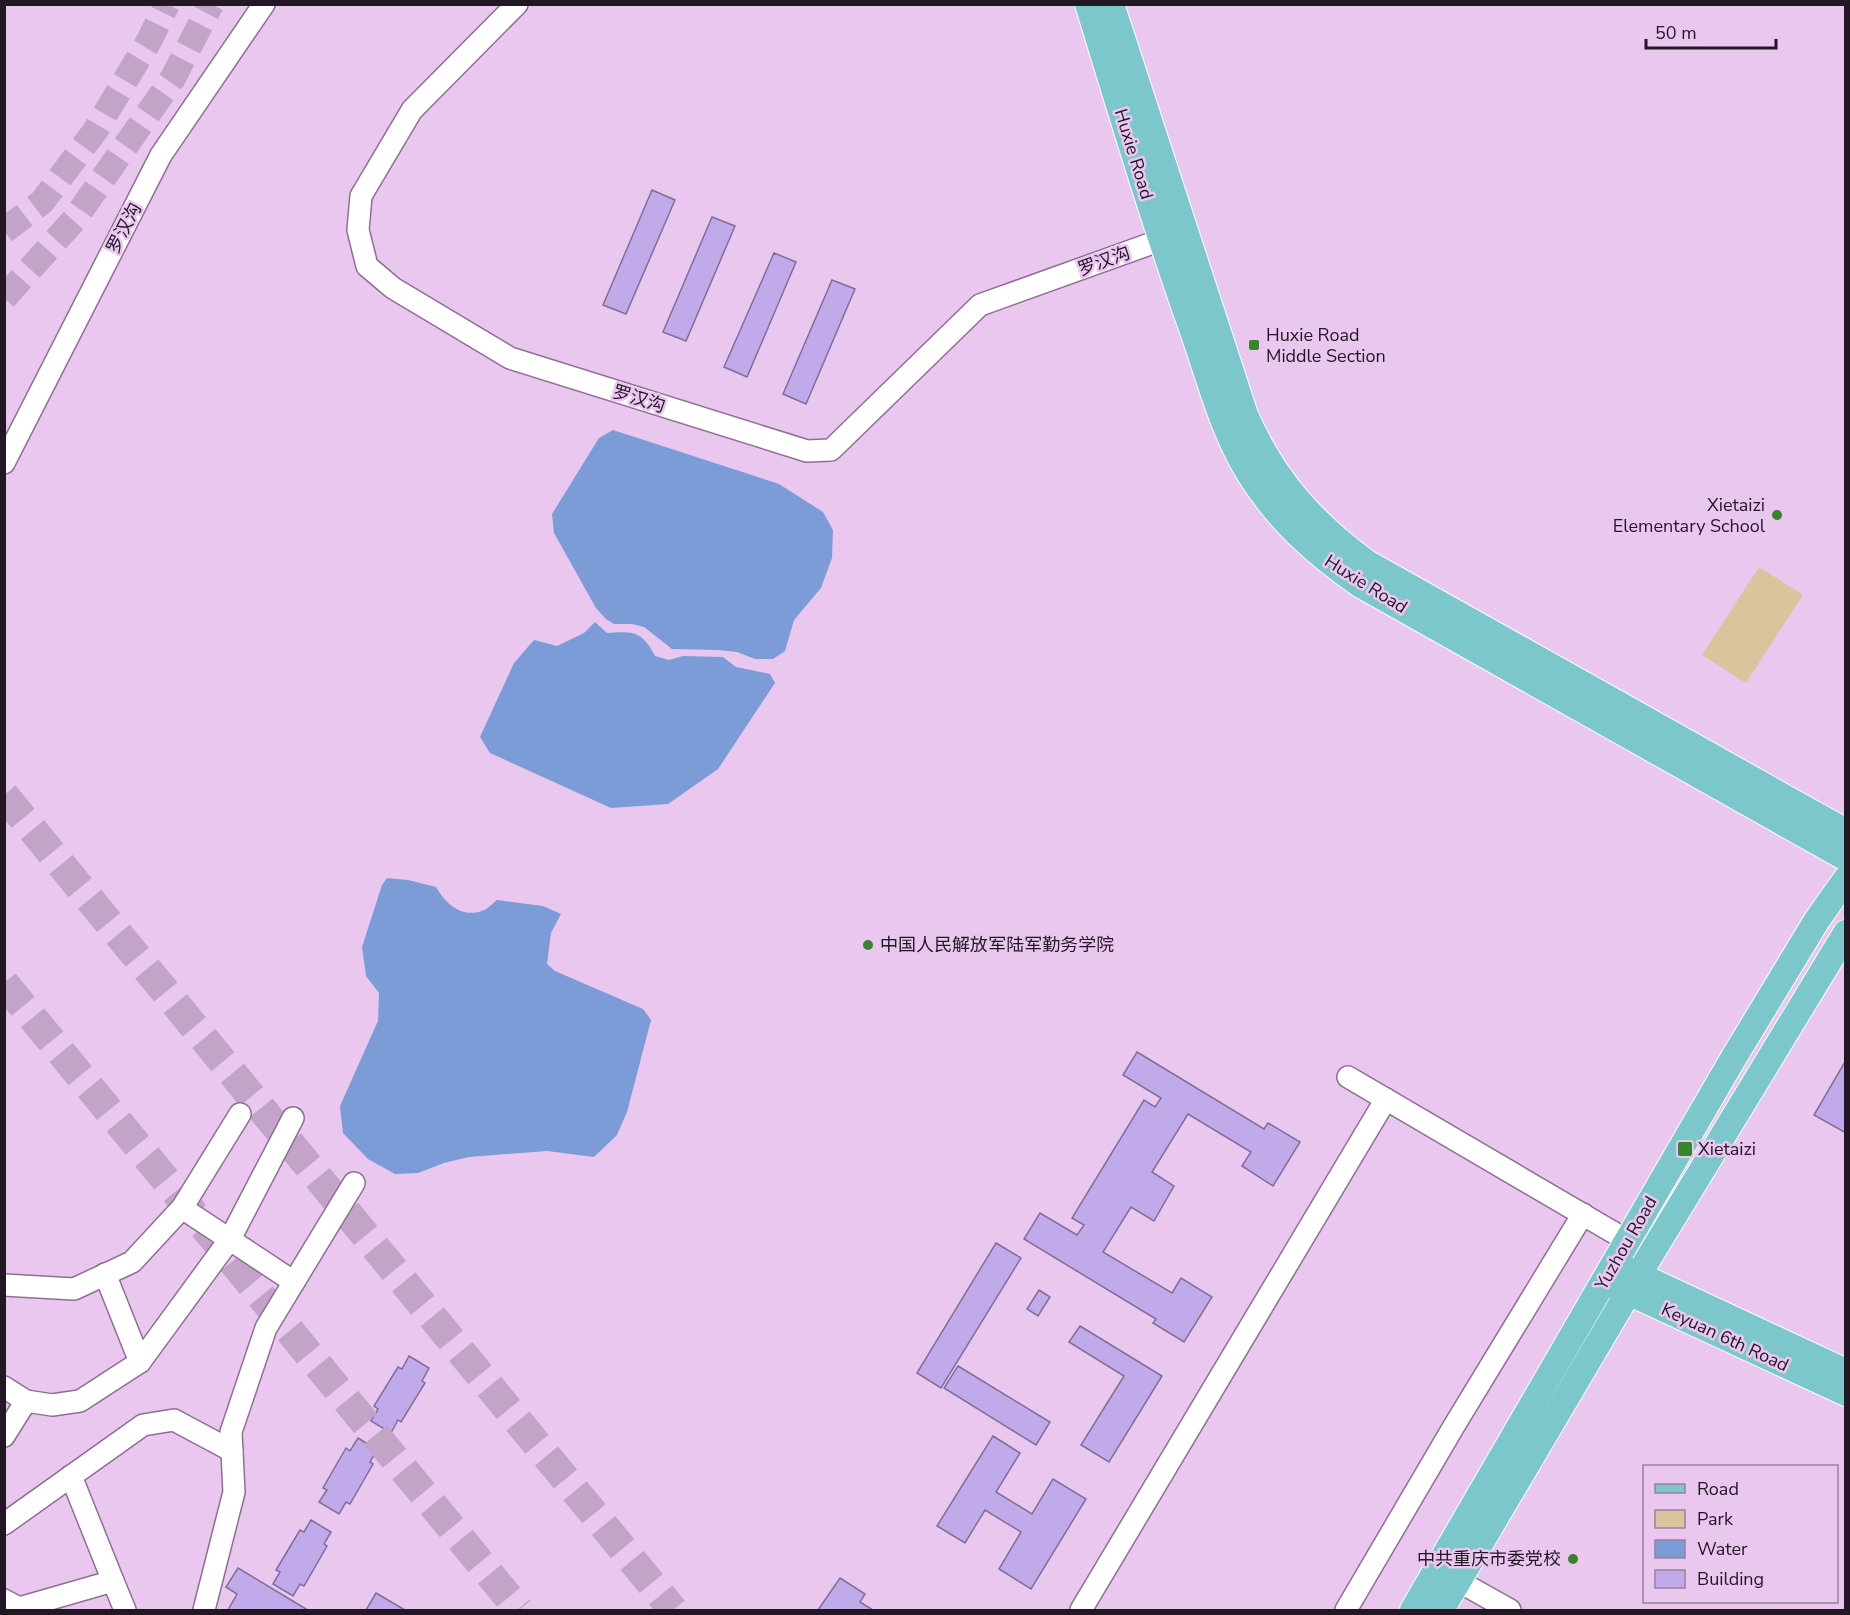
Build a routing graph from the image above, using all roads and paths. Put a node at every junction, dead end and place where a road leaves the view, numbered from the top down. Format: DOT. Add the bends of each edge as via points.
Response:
graph roads {
  1 [pos="264,4"];
  2 [pos="517,4"];
  3 [pos="1088,4"];
  4 [pos="1111,4"];
  5 [pos="1185,232"];
  6 [pos="1161,240"];
  7 [pos="4,463"];
  8 [pos="1845,831"];
  9 [pos="1845,858"];
  10 [pos="1845,879"];
  11 [pos="1845,933"];
  12 [pos="1348,1077"];
  13 [pos="1386,1099"];
  14 [pos="240,1114"];
  15 [pos="293,1118"];
  16 [pos="354,1183"];
  17 [pos="182,1208"];
  18 [pos="1583,1214"];
  19 [pos="230,1239"];
  20 [pos="1628,1240"];
  21 [pos="1651,1254"];
  22 [pos="1609,1273"];
  23 [pos="105,1274"];
  24 [pos="294,1282"];
  25 [pos="1634,1284"];
  26 [pos="4,1286"];
  27 [pos="140,1362"];
  28 [pos="1845,1372"];
  29 [pos="4,1387"];
  30 [pos="1845,1394"];
  31 [pos="26,1401"];
  32 [pos="4,1436"];
  33 [pos="232,1451"];
  34 [pos="71,1476"];
  35 [pos="4,1524"];
  36 [pos="113,1581"];
  37 [pos="1458,1581"];
  38 [pos="4,1600"];
  39 [pos="125,1611"];
  40 [pos="204,1611"];
  41 [pos="1081,1611"];
  42 [pos="1346,1611"];
  43 [pos="1413,1611"];
  44 [pos="1441,1611"];
  45 [pos="1510,1611"];
  1 -- 7 [label="street, 罗汉沟" via="161,155"];
  2 -- 6 [label="street, 罗汉沟" via="412,110 361,196 358,230 366,266 393,288 510,358 807,451 831,450 980,305"];
  3 -- 6 [label="main road, Huxie Road"];
  4 -- 5 [label="main road, Huxie Road"];
  5 -- 6 [label="street, 罗汉沟"];
  5 -- 8 [label="main road, Huxie Road" via="1245,415 1289,492 1313,519 1367,563"];
  6 -- 9 [label="main road, Huxie Road" via="1236,450 1269,502 1327,562 1361,585"];
  10 -- 20 [label="main road, Yuzhou Road" via="1734,1056"];
  11 -- 21 [label="main road, Yuzhou Road"];
  12 -- 13 [label="street"];
  13 -- 18 [label="street"];
  13 -- 41 [label="street"];
  14 -- 17 [label="street"];
  15 -- 19 [label="street"];
  16 -- 24 [label="street"];
  17 -- 19 [label="street"];
  17 -- 23 [label="street" via="132,1262"];
  18 -- 20 [label="street"];
  18 -- 42 [label="street"];
  19 -- 24 [label="street"];
  19 -- 27 [label="street"];
  20 -- 21 [label="street"];
  20 -- 22 [label="main road, Yuzhou Road"];
  21 -- 25 [label="main road, Yuzhou Road"];
  22 -- 25 [label="main road, Keyuan 6th Road"];
  22 -- 43 [label="main road, Yuzhou Road"];
  23 -- 26 [label="street" via="74,1289"];
  23 -- 27 [label="street"];
  24 -- 33 [label="street" via="266,1328 231,1432"];
  25 -- 28 [label="main road, Keyuan 6th Road"];
  25 -- 30 [label="main road, Keyuan 6th Road"];
  25 -- 37 [label="main road, Yuzhou Road"];
  27 -- 31 [label="street" via="80,1401 52,1405"];
  29 -- 31 [label="street"];
  31 -- 32 [label="street"];
  33 -- 34 [label="street" via="174,1420 142,1425"];
  33 -- 40 [label="street" via="234,1492"];
  34 -- 35 [label="street"];
  34 -- 36 [label="street"];
  36 -- 38 [label="street" via="19,1608"];
  36 -- 39 [label="street"];
  37 -- 44 [label="main road, Yuzhou Road"];
  37 -- 45 [label="street"];
}
